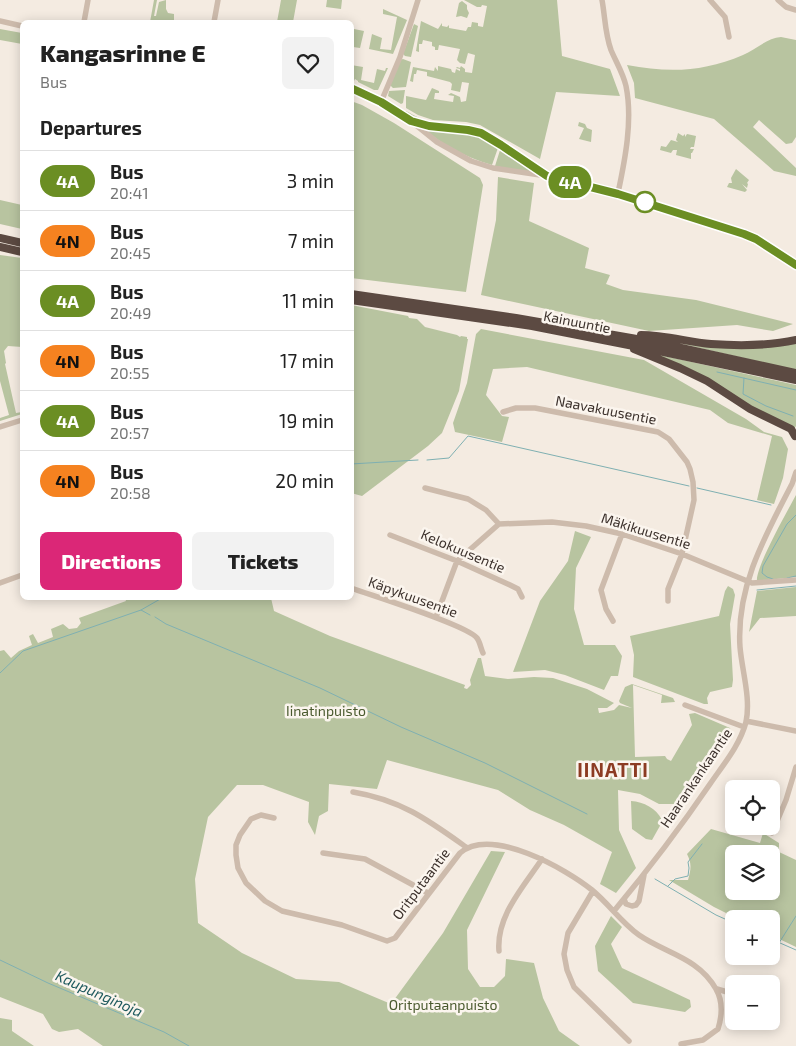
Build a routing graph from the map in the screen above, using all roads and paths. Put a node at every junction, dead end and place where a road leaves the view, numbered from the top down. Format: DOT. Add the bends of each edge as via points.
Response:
graph roads {
  1 [pos="88,0"];
  2 [pos="218,0"];
  3 [pos="418,0"];
  4 [pos="602,0"];
  5 [pos="710,0"];
  6 [pos="778,0"];
  7 [pos="796,10"];
  8 [pos="84,20"];
  9 [pos="214,20"];
  10 [pos="0,21"];
  11 [pos="20,26"];
  12 [pos="729,37"];
  13 [pos="354,89"];
  14 [pos="381,102"];
  15 [pos="411,121"];
  16 [pos="547,176"];
  17 [pos="618,194"];
  18 [pos="0,238"];
  19 [pos="20,243"];
  20 [pos="0,247"];
  21 [pos="20,252"];
  22 [pos="796,265"];
  23 [pos="354,294"];
  24 [pos="354,300"];
  25 [pos="614,338"];
  26 [pos="796,340"];
  27 [pos="796,373"];
  28 [pos="796,380"];
  29 [pos="504,412"];
  30 [pos="20,421"];
  31 [pos="0,427"];
  32 [pos="796,435"];
  33 [pos="796,471"];
  34 [pos="425,488"];
  35 [pos="499,524"];
  36 [pos="622,534"];
  37 [pos="390,535"];
  38 [pos="682,554"];
  39 [pos="457,560"];
  40 [pos="20,576"];
  41 [pos="796,580"];
  42 [pos="748,581"];
  43 [pos="0,583"];
  44 [pos="354,589"];
  45 [pos="522,597"];
  46 [pos="668,601"];
  47 [pos="436,617"];
  48 [pos="613,621"];
  49 [pos="483,653"];
  50 [pos="684,705"];
  51 [pos="745,724"];
  52 [pos="796,731"];
  53 [pos="796,767"];
  54 [pos="353,792"];
  55 [pos="780,814"];
  56 [pos="274,818"];
  57 [pos="466,847"];
  58 [pos="323,853"];
  59 [pos="542,859"];
  60 [pos="645,872"];
  61 [pos="593,891"];
  62 [pos="428,893"];
  63 [pos="624,899"];
  64 [pos="614,911"];
  65 [pos="500,951"];
  66 [pos="717,989"];
  67 [pos="725,991"];
  68 [pos="629,1040"];
  69 [pos="681,1044"];
  1 -- 8 [label="street"];
  2 -- 9 [label="street"];
  3 -- 14 [label="street"];
  4 -- 17 [label="street" via="609,41 627,93 628,133"];
  5 -- 12 [label="street" via="726,17"];
  6 -- 7 [label="street"];
  10 -- 11 [label="street"];
  13 -- 14 [label="street"];
  14 -- 15 [label="street"];
  15 -- 16 [label="street" via="481,133"];
  15 -- 16 [label="street" via="436,142 471,161 493,168"];
  16 -- 17 [label="street"];
  17 -- 22 [label="street" via="744,234"];
  18 -- 19 [label="highway"];
  20 -- 21 [label="highway"];
  23 -- 25 [label="highway, Kainuuntie" via="478,312"];
  24 -- 25 [label="highway, Kainuuntie"];
  25 -- 26 [label="highway" via="645,335 711,344 750,345"];
  25 -- 27 [label="highway, Kainuuntie" via="654,342"];
  25 -- 28 [label="highway, Kainuuntie"];
  25 -- 32 [label="highway" via="707,381 750,409 791,429"];
  29 -- 38 [label="street, Naavakuusentie" via="535,408 658,432 669,438 690,469 693,482 694,500"];
  30 -- 31 [label="street"];
  33 -- 42 [label="street, Haarankankaantie" via="755,557"];
  34 -- 35 [label="street" via="468,499 486,510"];
  35 -- 36 [label="street, Mäkikuusentie" via="552,522"];
  35 -- 39 [label="street"];
  36 -- 38 [label="street, Mäkikuusentie"];
  36 -- 48 [label="street" via="601,590"];
  37 -- 39 [label="street, Kelokuusentie"];
  38 -- 42 [label="street, Mäkikuusentie"];
  38 -- 46 [label="street, Naavakuusentie" via="668,589"];
  39 -- 45 [label="street, Kelokuusentie" via="518,589"];
  39 -- 47 [label="street"];
  40 -- 43 [label="street"];
  41 -- 42 [label="street"];
  42 -- 51 [label="street, Haarankankaantie" via="741,614 740,647 747,708"];
  44 -- 47 [label="street, Käpykuusentie"];
  47 -- 49 [label="street, Käpykuusentie" via="477,638"];
  50 -- 51 [label="street"];
  51 -- 52 [label="street"];
  51 -- 60 [label="street, Haarankankaantie" via="734,749"];
  53 -- 55 [label="street"];
  54 -- 57 [label="street" via="410,809"];
  56 -- 62 [label="street, Oritputaantie" via="262,815 251,819 240,835 236,855 246,883 265,901 282,911 342,925 387,941 395,938"];
  57 -- 59 [label="street, Oritputaantie" via="495,845"];
  57 -- 62 [label="street, Oritputaantie"];
  58 -- 62 [label="street" via="365,859"];
  59 -- 61 [label="street, Oritputaantie"];
  59 -- 65 [label="street" via="509,908 498,937"];
  60 -- 63 [label="street, Haarankankaantie"];
  60 -- 63 [label="street" via="636,906 626,904"];
  61 -- 64 [label="street, Oritputaantie"];
  61 -- 68 [label="street" via="568,933 564,954 567,970 574,987"];
  63 -- 64 [label="street, Haarankankaantie"];
  64 -- 66 [label="street, Oritputaantie" via="641,936 699,967"];
  66 -- 67 [label="street"];
  66 -- 69 [label="street, Oritputaantie" via="722,1008 718,1029 703,1040"];
}
